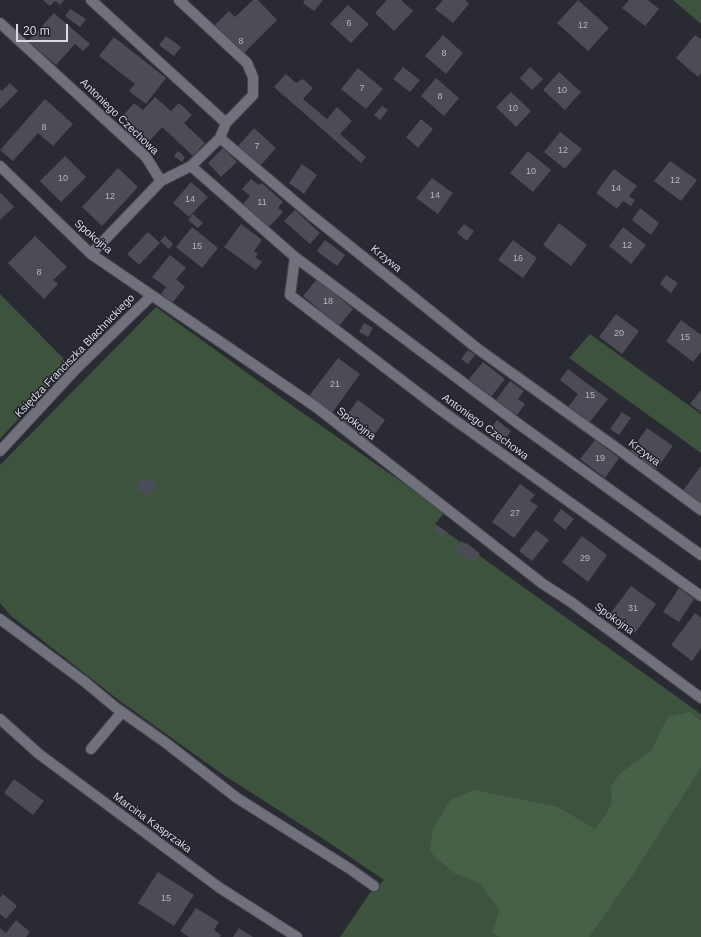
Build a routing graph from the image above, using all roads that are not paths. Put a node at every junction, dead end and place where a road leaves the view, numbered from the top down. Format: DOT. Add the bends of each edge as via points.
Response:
graph roads {
  1 [pos="91,0"];
  2 [pos="179,0"];
  3 [pos="0,23"];
  4 [pos="226,123"];
  5 [pos="220,138"];
  6 [pos="0,166"];
  7 [pos="191,166"];
  8 [pos="161,181"];
  9 [pos="91,254"];
  10 [pos="295,257"];
  11 [pos="151,296"];
  12 [pos="0,451"];
  13 [pos="701,510"];
  14 [pos="701,555"];
  15 [pos="701,596"];
  16 [pos="1,624"];
  17 [pos="701,698"];
  18 [pos="122,712"];
  19 [pos="0,719"];
  20 [pos="91,749"];
  21 [pos="374,886"];
  22 [pos="297,937"];
  1 -- 4 [label="street"];
  2 -- 4 [label="street" via="247,63 253,77 253,94"];
  3 -- 8 [label="street, Antoniego Czechowa" via="146,157"];
  4 -- 5 [label="street"];
  5 -- 7 [label="street"];
  5 -- 13 [label="street, Krzywa" via="478,349"];
  6 -- 9 [label="street, Spokojna"];
  7 -- 8 [label="street"];
  7 -- 10 [label="street, Antoniego Czechowa"];
  8 -- 9 [label="street"];
  9 -- 11 [label="street, Spokojna"];
  10 -- 14 [label="street, Antoniego Czechowa" via="520,425"];
  10 -- 15 [label="street, Antoniego Czechowa" via="290,296 442,411"];
  11 -- 12 [label="street, Księdza Franciszka Blachnickiego" via="75,370"];
  11 -- 17 [label="street, Spokojna" via="316,407 537,580"];
  16 -- 18 [label="street" via="85,682"];
  18 -- 20 [label="street"];
  18 -- 21 [label="street" via="237,798"];
  19 -- 22 [label="street, Marcina Kasprzaka" via="39,754 220,888"];
}
